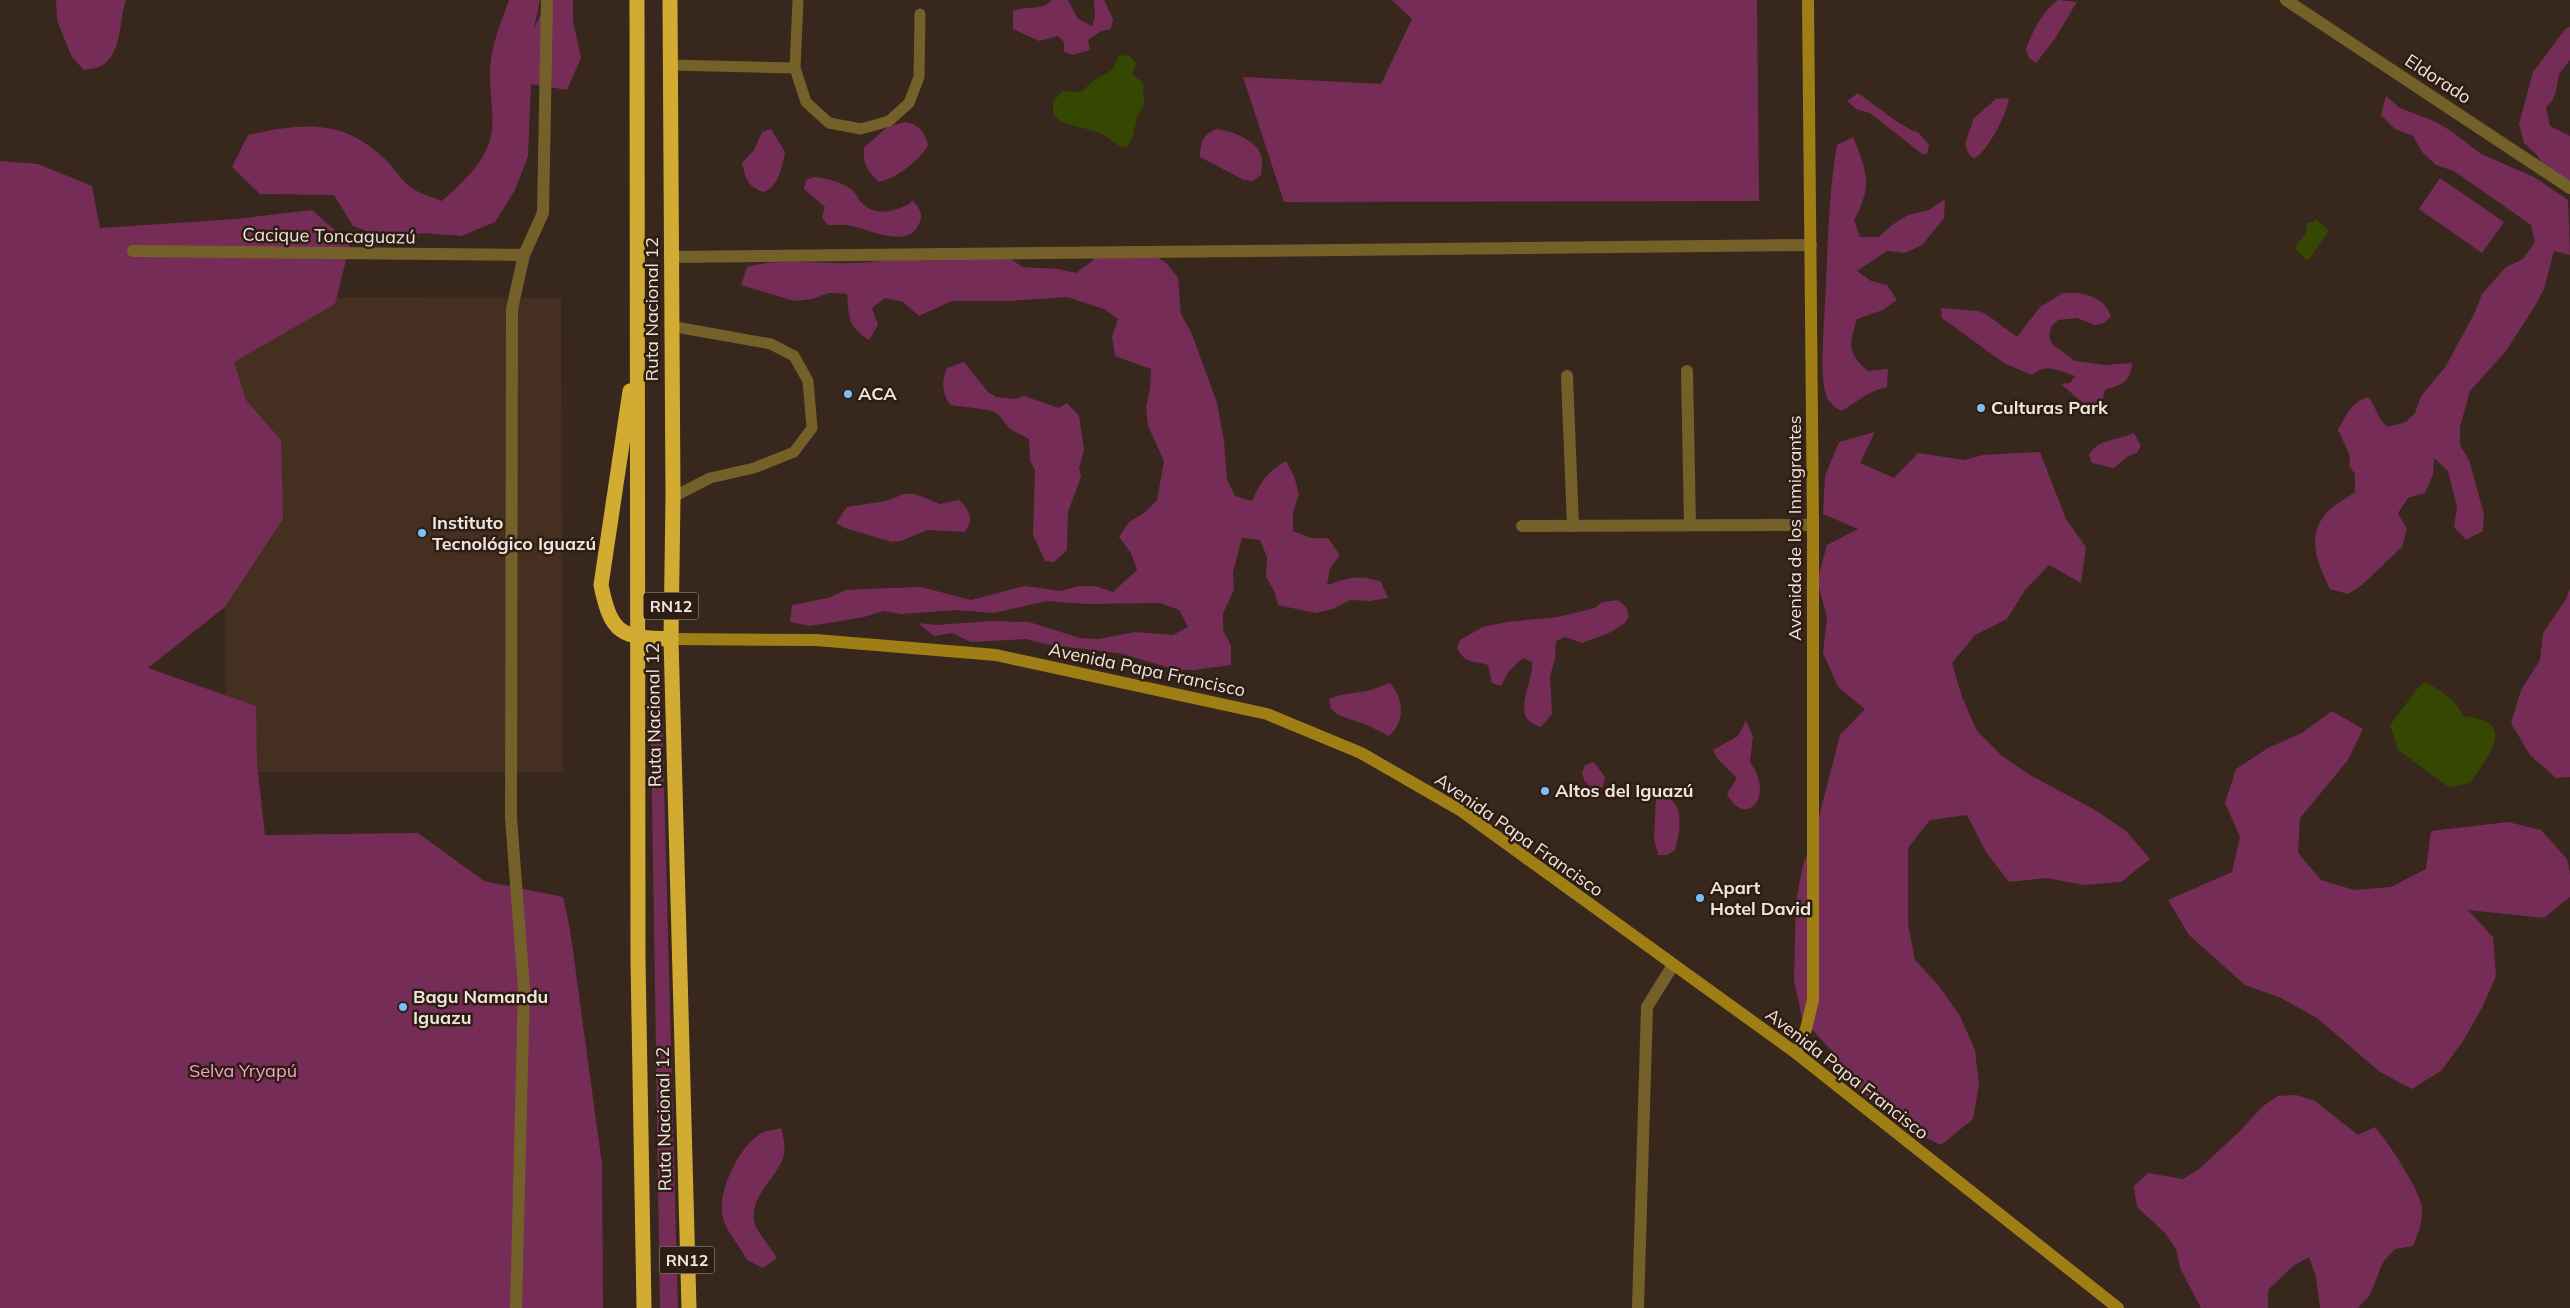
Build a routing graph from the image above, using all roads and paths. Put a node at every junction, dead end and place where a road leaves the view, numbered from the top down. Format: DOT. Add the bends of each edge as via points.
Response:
graph roads {
  1 [pos="547,0"];
  2 [pos="638,0"];
  3 [pos="670,0"];
  4 [pos="798,0"];
  5 [pos="1808,0"];
  6 [pos="2286,0"];
  7 [pos="920,14"];
  8 [pos="670,65"];
  9 [pos="795,68"];
  10 [pos="2570,188"];
  11 [pos="1810,245"];
  12 [pos="133,251"];
  13 [pos="524,256"];
  14 [pos="670,257"];
  15 [pos="670,326"];
  16 [pos="637,345"];
  17 [pos="1686,371"];
  18 [pos="1567,376"];
  19 [pos="672,497"];
  20 [pos="1690,525"];
  21 [pos="1814,525"];
  22 [pos="1522,526"];
  23 [pos="1573,526"];
  24 [pos="639,638"];
  25 [pos="671,639"];
  26 [pos="1673,965"];
  27 [pos="1796,1054"];
  28 [pos="516,1308"];
  29 [pos="644,1308"];
  30 [pos="689,1308"];
  31 [pos="1638,1308"];
  32 [pos="2118,1308"];
  1 -- 13 [label="street" via="543,213"];
  2 -- 16 [label="highway, Ruta Nacional 12 / RN12"];
  3 -- 8 [label="highway, Ruta Nacional 12 / RN12"];
  4 -- 9 [label="lane"];
  5 -- 11 [label="main road, Avenida de los Inmigrantes"];
  6 -- 10 [label="street, Eldorado"];
  7 -- 9 [label="lane" via="919,77 909,103 889,121 861,129 829,123 806,102"];
  8 -- 9 [label="lane"];
  8 -- 14 [label="highway, Ruta Nacional 12 / RN12"];
  11 -- 14 [label="street"];
  11 -- 21 [label="main road, Avenida de los Inmigrantes"];
  12 -- 13 [label="street, Cacique Toncaguazú"];
  13 -- 28 [label="street" via="512,309 511,818 524,988"];
  14 -- 15 [label="highway, Ruta Nacional 12 / RN12"];
  15 -- 19 [label="highway, Ruta Nacional 12 / RN12"];
  15 -- 19 [label="lane" via="771,344 794,356 808,381 812,428 794,452 754,468 710,478"];
  16 -- 24 [label="highway, Ruta Nacional 12 / RN12"];
  16 -- 24 [label="highway" via="601,585 606,611 614,626"];
  17 -- 20 [label="street"];
  18 -- 23 [label="street"];
  19 -- 25 [label="highway, Ruta Nacional 12 / RN12"];
  20 -- 21 [label="street"];
  20 -- 23 [label="street"];
  21 -- 27 [label="main road, Avenida de los Inmigrantes" via="1813,1000"];
  22 -- 23 [label="street"];
  24 -- 25 [label="highway"];
  24 -- 29 [label="highway, Ruta Nacional 12 / RN12" via="638,960"];
  25 -- 26 [label="main road, Avenida Papa Francisco" via="816,640 996,655 1267,714 1361,753 1460,810"];
  25 -- 30 [label="highway, Ruta Nacional 12 / RN12"];
  26 -- 27 [label="main road, Avenida Papa Francisco"];
  26 -- 31 [label="street" via="1647,1007"];
  27 -- 32 [label="main road, Avenida Papa Francisco"];
}
